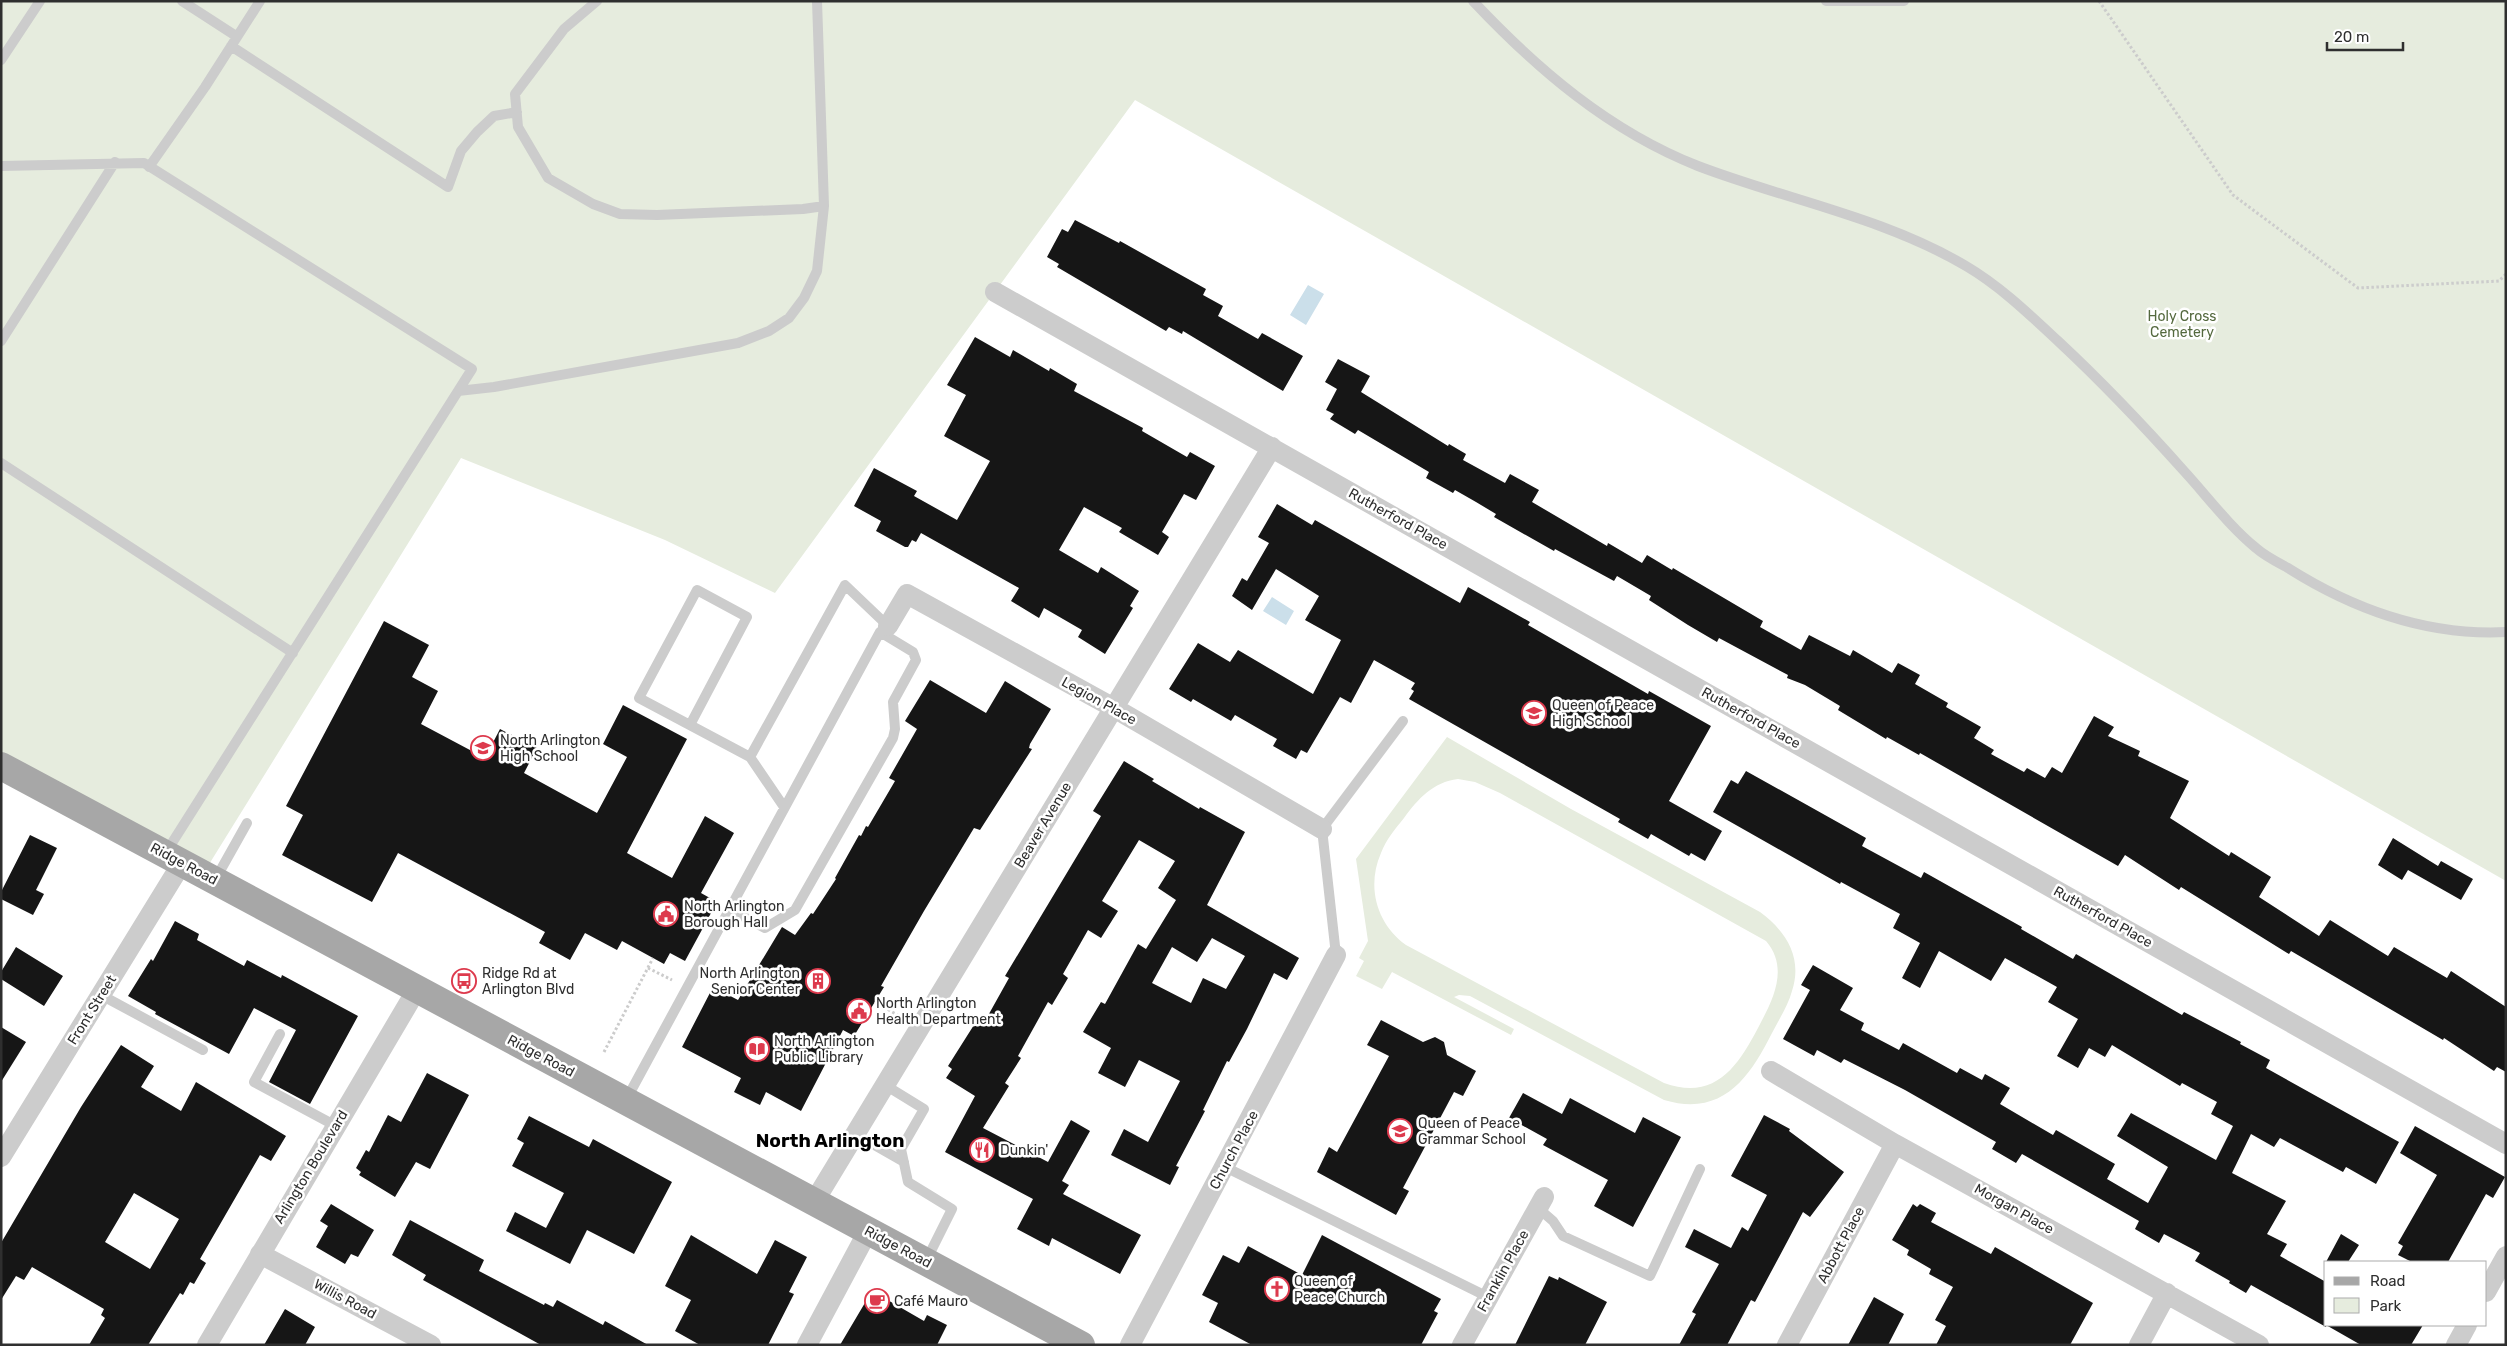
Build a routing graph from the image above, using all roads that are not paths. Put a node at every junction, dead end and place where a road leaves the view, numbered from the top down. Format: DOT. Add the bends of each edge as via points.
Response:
graph roads {
  1 [pos="40,1"];
  2 [pos="182,1"];
  3 [pos="260,1"];
  4 [pos="597,1"];
  5 [pos="817,1"];
  6 [pos="1473,1"];
  7 [pos="1826,1"];
  8 [pos="1904,1"];
  9 [pos="236,36"];
  10 [pos="231,46"];
  11 [pos="1,60"];
  12 [pos="517,112"];
  13 [pos="115,162"];
  14 [pos="1,166"];
  15 [pos="149,167"];
  16 [pos="824,206"];
  17 [pos="996,292"];
  18 [pos="1,341"];
  19 [pos="458,391"];
  20 [pos="1272,447"];
  21 [pos="1,463"];
  22 [pos="884,629"];
  23 [pos="2506,632"];
  24 [pos="293,653"];
  25 [pos="1114,708"];
  26 [pos="1403,720"];
  27 [pos="690,725"];
  28 [pos="750,757"];
  29 [pos="1,766"];
  30 [pos="784,807"];
  31 [pos="247,822"];
  32 [pos="1322,829"];
  33 [pos="174,858"];
  34 [pos="214,880"];
  35 [pos="730,909"];
  36 [pos="1336,955"];
  37 [pos="417,989"];
  38 [pos="101,995"];
  39 [pos="280,1034"];
  40 [pos="203,1050"];
  41 [pos="1771,1071"];
  42 [pos="885,1085"];
  43 [pos="625,1100"];
  44 [pos="336,1126"];
  45 [pos="855,1134"];
  46 [pos="1895,1144"];
  47 [pos="2506,1144"];
  48 [pos="1,1157"];
  49 [pos="904,1162"];
  50 [pos="1225,1167"];
  51 [pos="1700,1169"];
  52 [pos="814,1202"];
  53 [pos="1541,1203"];
  54 [pos="868,1231"];
  55 [pos="260,1254"];
  56 [pos="2506,1256"];
  57 [pos="925,1262"];
  58 [pos="2487,1290"];
  59 [pos="2167,1293"];
  60 [pos="1488,1297"];
  61 [pos="2467,1326"];
  62 [pos="206,1345"];
  63 [pos="431,1345"];
  64 [pos="807,1345"];
  65 [pos="1081,1345"];
  66 [pos="1130,1345"];
  67 [pos="1462,1345"];
  68 [pos="1788,1345"];
  69 [pos="2139,1345"];
  70 [pos="2259,1345"];
  71 [pos="2456,1345"];
  1 -- 11 [label="lane"];
  2 -- 9 [label="lane"];
  3 -- 9 [label="lane"];
  4 -- 12 [label="lane" via="564,29 527,75 515,94"];
  5 -- 16 [label="lane"];
  6 -- 23 [label="lane" via="1569,92 1661,149 1697,166 1860,218 1930,246 1998,288 2108,387 2257,549 2311,583 2368,610 2391,617 2458,631"];
  7 -- 8 [label="lane"];
  9 -- 10 [label="lane"];
  10 -- 12 [label="lane" via="448,187 461,151 476,132 494,116"];
  10 -- 15 [label="lane"];
  12 -- 16 [label="lane" via="518,127 548,178 593,204 620,214"];
  13 -- 14 [label="lane"];
  13 -- 15 [label="lane" via="139,162"];
  13 -- 18 [label="lane"];
  15 -- 19 [label="lane" via="472,369"];
  16 -- 19 [label="lane" via="817,271 804,298 789,318 769,331 738,343"];
  17 -- 20 [label="street, Rutherford Place"];
  19 -- 24 [label="lane"];
  20 -- 25 [label="street, Beaver Avenue"];
  20 -- 47 [label="street, Rutherford Place"];
  21 -- 24 [label="lane"];
  22 -- 25 [label="street, Legion Place" via="907,594"];
  22 -- 28 [label="lane" via="844,586"];
  22 -- 30 [label="lane"];
  22 -- 35 [label="lane" via="913,652 916,660 893,702 893,738 795,910 765,928"];
  24 -- 33 [label="lane"];
  25 -- 32 [label="street, Legion Place"];
  25 -- 42 [label="street, Beaver Avenue"];
  26 -- 32 [label="lane"];
  27 -- 27 [label="lane" via="639,698 697,590 748,616"];
  27 -- 28 [label="lane"];
  28 -- 30 [label="lane"];
  29 -- 33 [label="main road, Ridge Road"];
  30 -- 35 [label="lane"];
  31 -- 34 [label="lane"];
  32 -- 36 [label="lane"];
  33 -- 34 [label="main road, Ridge Road"];
  33 -- 38 [label="street, Front Street"];
  34 -- 37 [label="main road, Ridge Road"];
  35 -- 43 [label="lane"];
  36 -- 50 [label="street, Church Place"];
  37 -- 43 [label="main road, Ridge Road"];
  37 -- 44 [label="street, Arlington Boulevard"];
  38 -- 40 [label="lane"];
  38 -- 48 [label="street, Front Street"];
  39 -- 44 [label="lane" via="254,1082"];
  41 -- 46 [label="street, Morgan Place"];
  42 -- 45 [label="street, Beaver Avenue"];
  42 -- 49 [label="lane" via="924,1109 902,1149"];
  43 -- 52 [label="main road, Ridge Road"];
  44 -- 55 [label="street, Arlington Boulevard"];
  45 -- 49 [label="lane"];
  45 -- 52 [label="street, Beaver Avenue"];
  46 -- 59 [label="street, Morgan Place"];
  46 -- 68 [label="street, Abbott Place"];
  49 -- 57 [label="lane" via="908,1182 952,1209"];
  50 -- 60 [label="lane"];
  50 -- 66 [label="street, Church Place"];
  51 -- 53 [label="lane" via="1650,1276 1562,1236"];
  52 -- 54 [label="main road, Ridge Road"];
  53 -- 60 [label="street, Franklin Place"];
  54 -- 57 [label="main road, Ridge Road"];
  54 -- 64 [label="street"];
  55 -- 62 [label="street, Arlington Boulevard"];
  55 -- 63 [label="street, Willis Road"];
  56 -- 58 [label="street"];
  57 -- 65 [label="main road, Ridge Road"];
  59 -- 69 [label="street"];
  59 -- 70 [label="street, Morgan Place"];
  60 -- 67 [label="street, Franklin Place"];
  61 -- 71 [label="street"];
}
